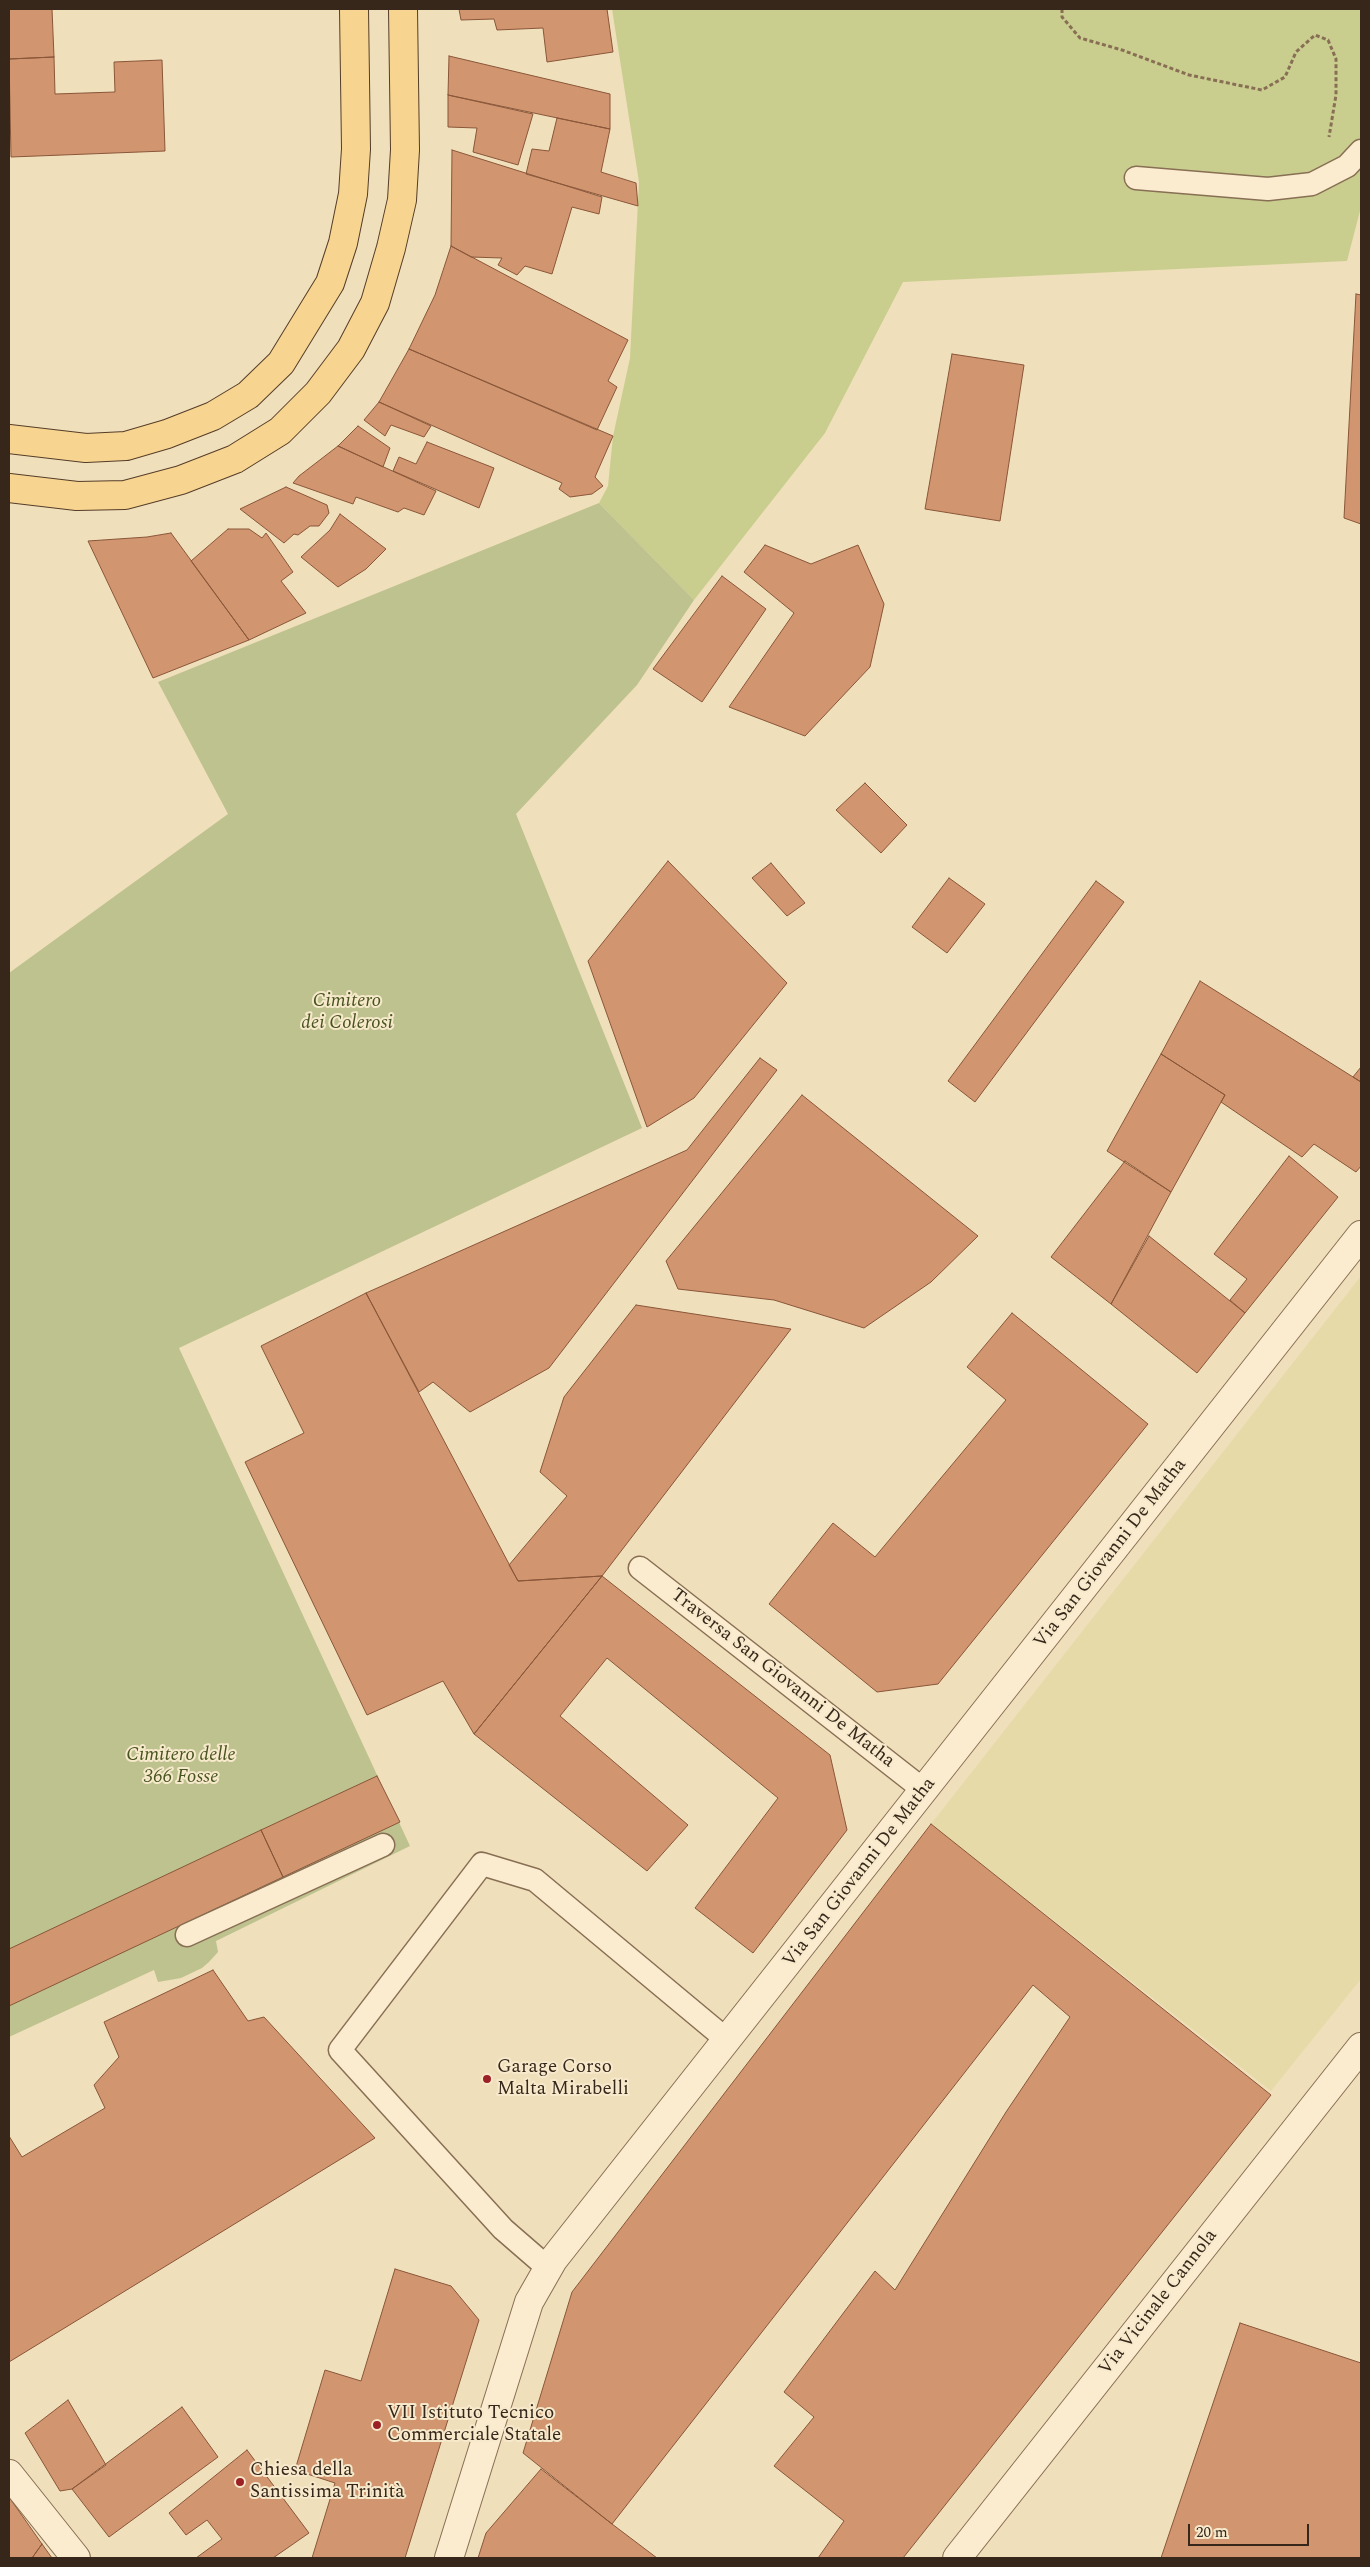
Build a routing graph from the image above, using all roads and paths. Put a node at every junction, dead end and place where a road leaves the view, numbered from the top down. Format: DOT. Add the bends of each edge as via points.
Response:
graph roads {
  1 [pos="354,9"];
  2 [pos="403,9"];
  3 [pos="1062,9"];
  4 [pos="1361,151"];
  5 [pos="1136,178"];
  6 [pos="1322,179"];
  7 [pos="9,439"];
  8 [pos="9,488"];
  9 [pos="1361,1235"];
  10 [pos="640,1568"];
  11 [pos="925,1791"];
  12 [pos="383,1845"];
  13 [pos="187,1935"];
  14 [pos="727,2040"];
  15 [pos="1361,2047"];
  16 [pos="548,2268"];
  17 [pos="9,2474"];
  18 [pos="76,2558"];
  19 [pos="449,2558"];
  20 [pos="957,2558"];
  1 -- 7 [label="main road" via="356,149 351,204 343,243 330,282 281,363 248,394 213,416 126,446 86,448"];
  2 -- 8 [label="main road" via="405,150 402,200 375,303 351,349 318,394 280,431 243,455 181,480 125,495 77,496"];
  3 -- 6 [label="path" via="1062,17 1080,38 1189,75 1262,90 1285,77 1296,52 1315,35 1328,40 1336,59 1336,95"];
  4 -- 6 [label="lane" via="1347,166"];
  5 -- 6 [label="lane" via="1268,189 1312,184"];
  9 -- 11 [label="street, Via San Giovanni De Matha"];
  10 -- 11 [label="lane, Traversa San Giovanni De Matha"];
  11 -- 14 [label="street, Via San Giovanni De Matha"];
  12 -- 13 [label="lane"];
  14 -- 16 [label="street, Via San Giovanni De Matha"];
  14 -- 16 [label="lane" via="535,1880 482,1864 340,2050 503,2229"];
  15 -- 20 [label="street, Via Vicinale Cannola"];
  16 -- 19 [label="street, Via San Giovanni De Matha" via="529,2302"];
  17 -- 18 [label="street"];
}
